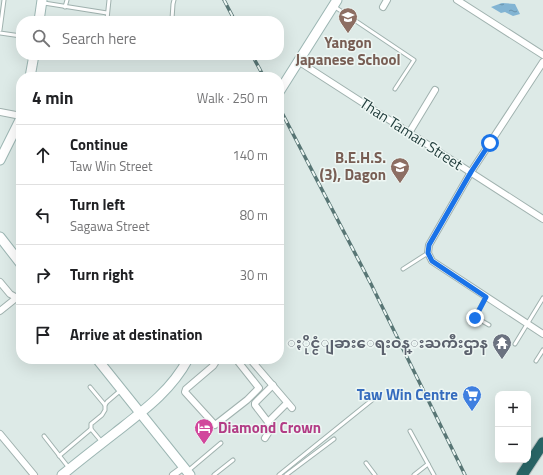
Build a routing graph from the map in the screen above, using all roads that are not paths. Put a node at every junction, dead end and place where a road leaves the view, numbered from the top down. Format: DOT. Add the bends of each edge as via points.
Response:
graph roads {
  1 [pos="4,0"];
  2 [pos="67,0"];
  3 [pos="109,0"];
  4 [pos="174,0"];
  5 [pos="387,0"];
  6 [pos="457,0"];
  7 [pos="42,1"];
  8 [pos="335,3"];
  9 [pos="65,7"];
  10 [pos="383,7"];
  11 [pos="108,13"];
  12 [pos="40,16"];
  13 [pos="107,16"];
  14 [pos="172,16"];
  15 [pos="0,32"];
  16 [pos="16,35"];
  17 [pos="543,55"];
  18 [pos="33,60"];
  19 [pos="298,61"];
  20 [pos="543,62"];
  21 [pos="31,72"];
  22 [pos="284,83"];
  23 [pos="395,89"];
  24 [pos="435,90"];
  25 [pos="0,112"];
  26 [pos="16,116"];
  27 [pos="16,127"];
  28 [pos="409,133"];
  29 [pos="0,160"];
  30 [pos="471,172"];
  31 [pos="543,219"];
  32 [pos="0,237"];
  33 [pos="428,253"];
  34 [pos="16,258"];
  35 [pos="403,269"];
  36 [pos="0,282"];
  37 [pos="16,297"];
  38 [pos="486,297"];
  39 [pos="543,298"];
  40 [pos="16,300"];
  41 [pos="0,311"];
  42 [pos="528,324"];
  43 [pos="489,325"];
  44 [pos="543,334"];
  45 [pos="515,344"];
  46 [pos="543,350"];
  47 [pos="536,361"];
  48 [pos="101,364"];
  49 [pos="185,364"];
  50 [pos="214,364"];
  51 [pos="240,364"];
  52 [pos="254,364"];
  53 [pos="273,385"];
  54 [pos="90,387"];
  55 [pos="121,389"];
  56 [pos="376,396"];
  57 [pos="287,403"];
  58 [pos="105,405"];
  59 [pos="292,408"];
  60 [pos="141,413"];
  61 [pos="268,422"];
  62 [pos="91,429"];
  63 [pos="410,431"];
  64 [pos="0,434"];
  65 [pos="44,436"];
  66 [pos="265,438"];
  67 [pos="334,439"];
  68 [pos="102,442"];
  69 [pos="222,443"];
  70 [pos="543,443"];
  71 [pos="59,456"];
  72 [pos="233,460"];
  73 [pos="366,463"];
  74 [pos="428,464"];
  75 [pos="70,469"];
  76 [pos="187,471"];
  77 [pos="373,474"];
  78 [pos="34,475"];
  79 [pos="62,475"];
  80 [pos="173,475"];
  81 [pos="214,475"];
  82 [pos="279,475"];
  83 [pos="286,475"];
  84 [pos="414,475"];
  85 [pos="434,475"];
  86 [pos="522,475"];
  1 -- 15 [label="lane"];
  2 -- 9 [label="lane"];
  3 -- 11 [label="lane"];
  4 -- 14 [label="lane"];
  5 -- 10 [label="street"];
  6 -- 17 [label="street"];
  7 -- 9 [label="lane"];
  7 -- 12 [label="main road"];
  8 -- 19 [label="main road"];
  8 -- 23 [label="lane" via="414,60"];
  9 -- 11 [label="lane"];
  11 -- 13 [label="lane"];
  15 -- 16 [label="lane"];
  18 -- 21 [label="main road"];
  19 -- 22 [label="main road"];
  19 -- 28 [label="street, Than Taman Street"];
  20 -- 30 [label="street"];
  24 -- 28 [label="street"];
  25 -- 26 [label="street"];
  27 -- 29 [label="main road"];
  28 -- 30 [label="street, Than Taman Street"];
  30 -- 31 [label="street, Than Taman Street"];
  30 -- 33 [label="street" via="429,245"];
  32 -- 34 [label="main road"];
  33 -- 35 [label="lane"];
  33 -- 38 [label="street" via="432,261"];
  36 -- 37 [label="street" via="10,294"];
  38 -- 42 [label="street"];
  38 -- 43 [label="lane" via="475,317"];
  39 -- 42 [label="lane"];
  40 -- 41 [label="street"];
  42 -- 44 [label="street"];
  42 -- 45 [label="lane"];
  46 -- 47 [label="lane"];
  48 -- 55 [label="main road"];
  49 -- 60 [label="main road" via="168,388"];
  50 -- 51 [label="street" via="185,392 215,425 260,388"];
  52 -- 53 [label="street"];
  53 -- 57 [label="street"];
  53 -- 61 [label="street" via="255,403"];
  54 -- 58 [label="lane"];
  55 -- 58 [label="lane"];
  55 -- 60 [label="main road"];
  56 -- 82 [label="lane"];
  57 -- 59 [label="street"];
  57 -- 61 [label="street"];
  58 -- 62 [label="lane" via="102,415 91,424"];
  60 -- 68 [label="main road"];
  60 -- 76 [label="main road"];
  61 -- 66 [label="street" via="270,430"];
  62 -- 68 [label="lane"];
  62 -- 71 [label="lane"];
  63 -- 74 [label="lane"];
  64 -- 78 [label="street"];
  65 -- 71 [label="lane"];
  67 -- 83 [label="lane"];
  68 -- 75 [label="main road"];
  69 -- 76 [label="lane"];
  70 -- 86 [label="highway"];
  71 -- 75 [label="lane"];
  72 -- 81 [label="lane"];
  73 -- 77 [label="lane"];
  74 -- 84 [label="lane"];
  74 -- 85 [label="lane"];
  75 -- 79 [label="main road"];
  76 -- 80 [label="street"];
}
